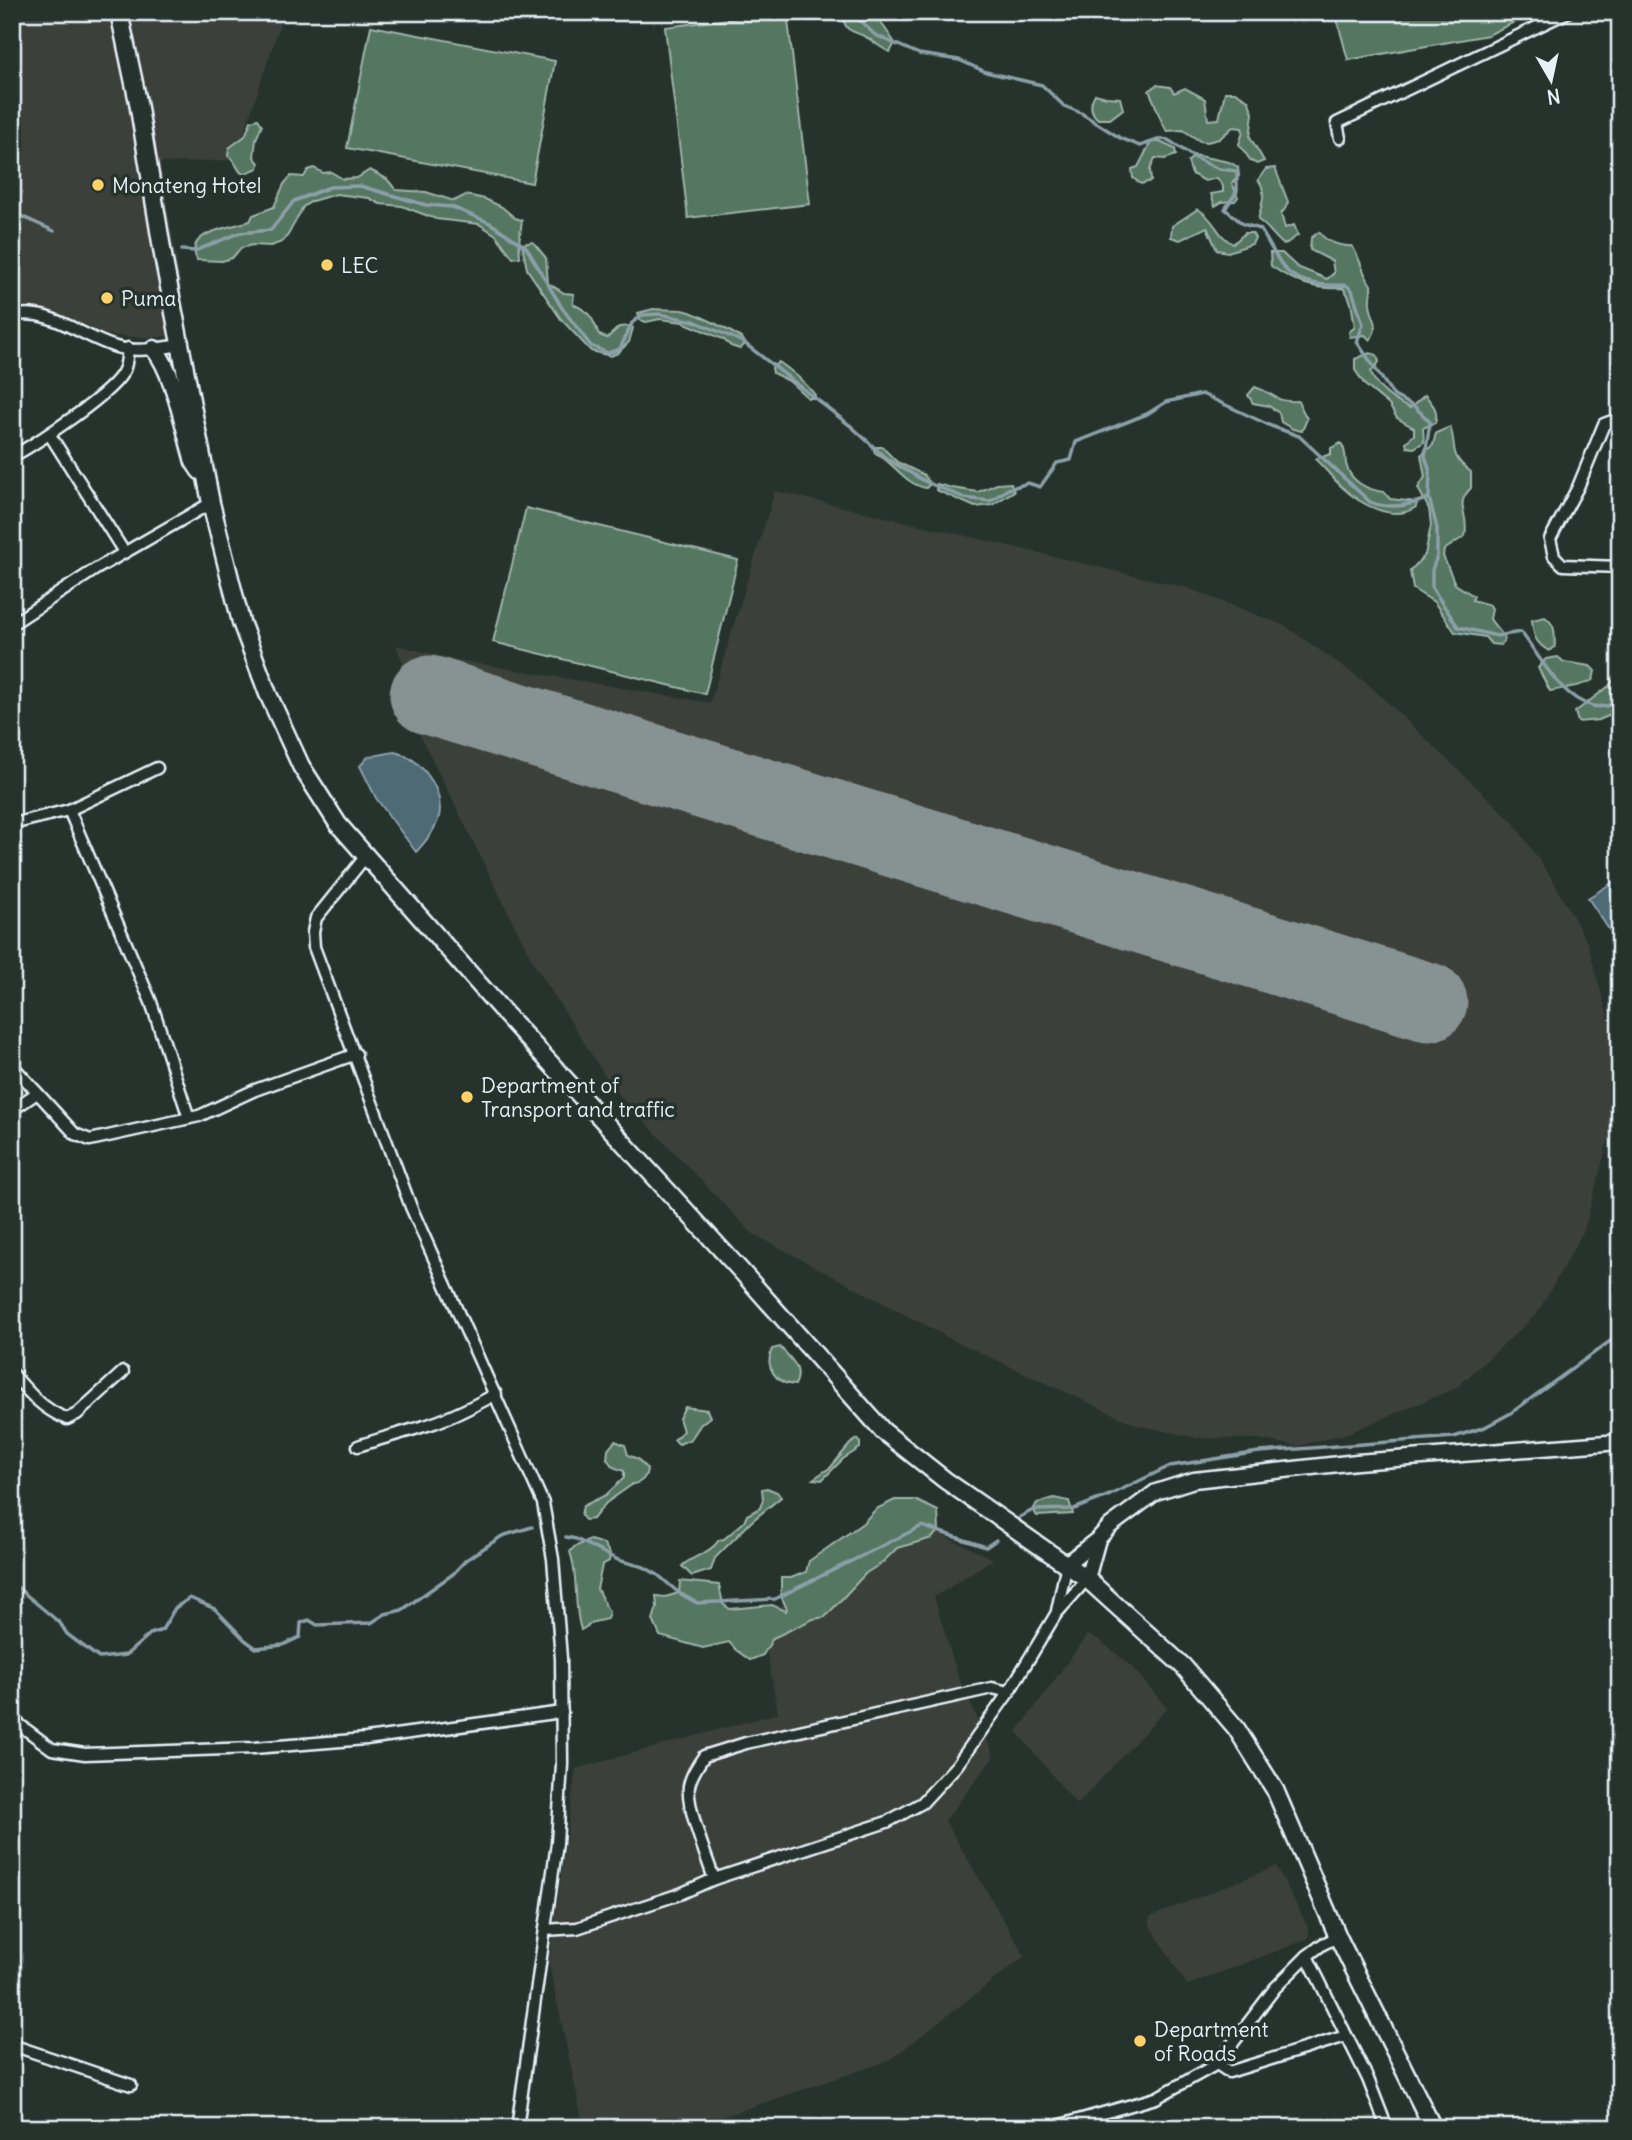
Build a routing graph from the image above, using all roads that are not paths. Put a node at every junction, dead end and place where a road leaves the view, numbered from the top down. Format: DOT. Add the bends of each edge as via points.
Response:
graph roads {
  1 [pos="119,12"];
  2 [pos="1567,12"];
  3 [pos="1340,138"];
  4 [pos="12,316"];
  5 [pos="181,345"];
  6 [pos="128,348"];
  7 [pos="153,349"];
  8 [pos="1620,418"];
  9 [pos="50,435"];
  10 [pos="12,457"];
  11 [pos="205,479"];
  12 [pos="211,503"];
  13 [pos="124,552"];
  14 [pos="1620,567"];
  15 [pos="12,624"];
  16 [pos="157,768"];
  17 [pos="69,810"];
  18 [pos="12,824"];
  19 [pos="366,856"];
  20 [pos="356,1054"];
  21 [pos="12,1065"];
  22 [pos="37,1093"];
  23 [pos="12,1110"];
  24 [pos="189,1118"];
  25 [pos="123,1372"];
  26 [pos="12,1373"];
  27 [pos="496,1394"];
  28 [pos="1620,1442"];
  29 [pos="358,1446"];
  30 [pos="1098,1539"];
  31 [pos="1067,1563"];
  32 [pos="1087,1579"];
  33 [pos="1056,1614"];
  34 [pos="1009,1692"];
  35 [pos="562,1712"];
  36 [pos="12,1719"];
  37 [pos="714,1879"];
  38 [pos="545,1930"];
  39 [pos="1338,1937"];
  40 [pos="1307,1956"];
  41 [pos="1346,2036"];
  42 [pos="12,2045"];
  43 [pos="1217,2064"];
  44 [pos="131,2085"];
  45 [pos="517,2128"];
  46 [pos="1050,2128"];
  47 [pos="1387,2128"];
  48 [pos="1433,2128"];
  1 -- 5 [label="main road"];
  2 -- 3 [label="street" via="1337,123"];
  4 -- 6 [label="street" via="39,315 117,348"];
  5 -- 7 [label="street"];
  5 -- 11 [label="main road"];
  6 -- 7 [label="street"];
  6 -- 9 [label="street" via="124,371 107,391"];
  7 -- 11 [label="main road" via="168,374 194,462"];
  8 -- 14 [label="street" via="1604,424 1550,539 1554,556 1563,565"];
  9 -- 10 [label="street"];
  9 -- 13 [label="street"];
  11 -- 12 [label="main road"];
  12 -- 13 [label="street"];
  12 -- 19 [label="main road" via="241,622 268,694 301,766 338,824"];
  13 -- 15 [label="street"];
  16 -- 17 [label="street"];
  17 -- 18 [label="street"];
  17 -- 24 [label="street" via="152,1002"];
  19 -- 20 [label="street" via="316,918 313,932 314,947"];
  19 -- 31 [label="main road" via="883,1431 945,1480"];
  20 -- 24 [label="street"];
  20 -- 27 [label="street" via="411,1208"];
  21 -- 22 [label="street"];
  22 -- 23 [label="street"];
  22 -- 24 [label="street" via="75,1134 90,1140"];
  25 -- 26 [label="street" via="67,1419 35,1401"];
  27 -- 29 [label="street" via="422,1427"];
  27 -- 35 [label="street" via="543,1503 553,1559"];
  28 -- 30 [label="main road" via="1194,1480 1156,1492"];
  30 -- 31 [label="main road"];
  30 -- 32 [label="main road"];
  31 -- 32 [label="main road"];
  31 -- 33 [label="street"];
  32 -- 33 [label="street"];
  32 -- 39 [label="main road" via="1183,1666 1236,1728 1275,1790"];
  33 -- 34 [label="street"];
  34 -- 37 [label="street" via="957,1765 922,1803 887,1822"];
  34 -- 37 [label="street" via="992,1688 704,1756 689,1789"];
  35 -- 36 [label="street" via="329,1742 85,1754 52,1749"];
  35 -- 38 [label="street" via="558,1829"];
  37 -- 38 [label="street" via="577,1928"];
  38 -- 45 [label="street"];
  39 -- 40 [label="street"];
  39 -- 48 [label="main road"];
  40 -- 41 [label="street"];
  40 -- 43 [label="street" via="1275,1988"];
  41 -- 43 [label="street" via="1229,2072"];
  41 -- 47 [label="street"];
  42 -- 44 [label="street"];
  43 -- 46 [label="street" via="1156,2098"];
}
